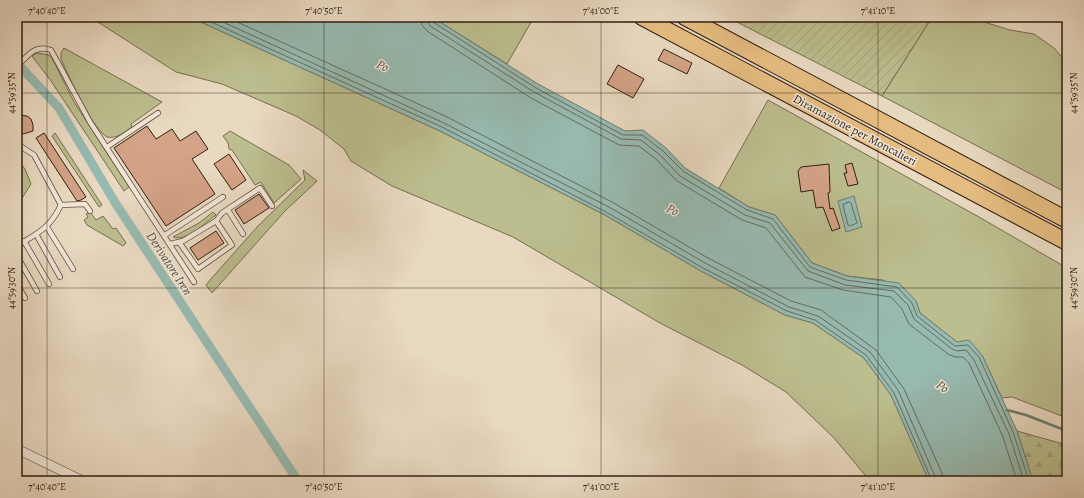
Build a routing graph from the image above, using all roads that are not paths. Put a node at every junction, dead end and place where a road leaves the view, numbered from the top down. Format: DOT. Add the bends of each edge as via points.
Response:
graph roads {
  1 [pos="642,17"];
  2 [pos="684,17"];
  3 [pos="17,66"];
  4 [pos="158,113"];
  5 [pos="17,144"];
  6 [pos="107,147"];
  7 [pos="223,197"];
  8 [pos="61,205"];
  9 [pos="272,206"];
  10 [pos="228,210"];
  11 [pos="90,211"];
  12 [pos="1067,220"];
  13 [pos="216,221"];
  14 [pos="47,226"];
  15 [pos="36,234"];
  16 [pos="243,234"];
  17 [pos="165,235"];
  18 [pos="24,242"];
  19 [pos="179,242"];
  20 [pos="1067,242"];
  21 [pos="170,244"];
  22 [pos="17,246"];
  23 [pos="17,256"];
  24 [pos="73,269"];
  25 [pos="60,277"];
  26 [pos="194,282"];
  27 [pos="17,284"];
  28 [pos="49,284"];
  29 [pos="37,291"];
  30 [pos="25,298"];
  31 [pos="17,449"];
  32 [pos="83,481"];
  1 -- 20 [label="highway, Diramazione per Moncalieri"];
  2 -- 12 [label="highway, Diramazione per Moncalieri"];
  3 -- 6 [label="lane" via="43,47 51,50 78,101"];
  4 -- 6 [label="lane"];
  5 -- 8 [label="lane" via="34,155"];
  6 -- 17 [label="lane"];
  7 -- 17 [label="lane"];
  8 -- 11 [label="lane" via="86,204"];
  8 -- 14 [label="lane" via="55,219"];
  9 -- 10 [label="lane" via="260,188"];
  10 -- 13 [label="lane"];
  10 -- 16 [label="lane"];
  13 -- 19 [label="lane"];
  13 -- 19 [label="lane" via="232,245 198,269"];
  14 -- 15 [label="lane"];
  14 -- 24 [label="lane"];
  15 -- 18 [label="lane"];
  15 -- 25 [label="lane"];
  17 -- 21 [label="lane"];
  18 -- 22 [label="lane"];
  18 -- 28 [label="lane"];
  19 -- 21 [label="lane"];
  21 -- 26 [label="lane"];
  23 -- 29 [label="lane"];
  27 -- 30 [label="lane"];
  31 -- 32 [label="street"];
}
